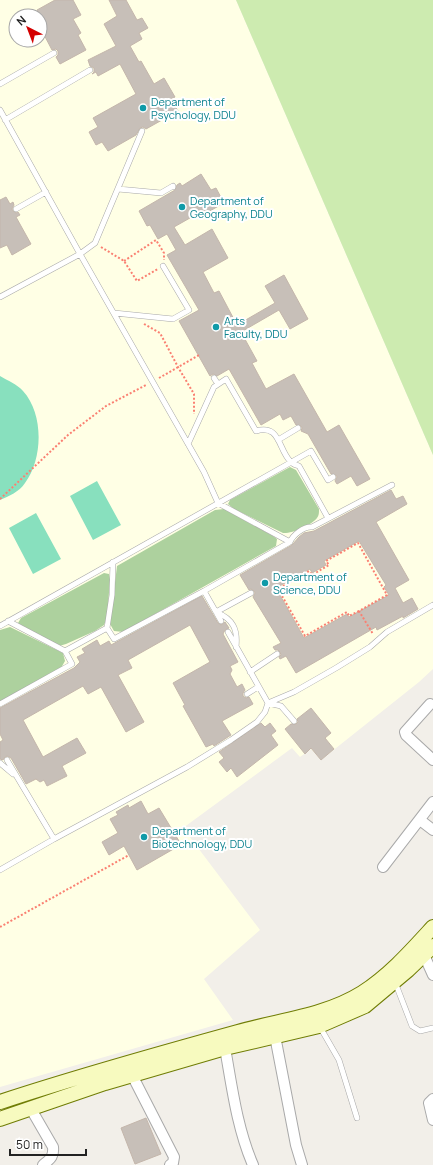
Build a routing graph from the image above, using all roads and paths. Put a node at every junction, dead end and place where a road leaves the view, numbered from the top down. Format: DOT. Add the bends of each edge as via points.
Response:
graph roads {
  1 [pos="54,53"];
  2 [pos="90,70"];
  3 [pos="0,84"];
  4 [pos="0,110"];
  5 [pos="5,120"];
  6 [pos="142,131"];
  7 [pos="173,187"];
  8 [pos="118,189"];
  9 [pos="46,192"];
  10 [pos="16,209"];
  11 [pos="95,244"];
  12 [pos="80,254"];
  13 [pos="124,261"];
  14 [pos="163,266"];
  15 [pos="0,297"];
  16 [pos="114,313"];
  17 [pos="127,315"];
  18 [pos="199,355"];
  19 [pos="178,367"];
  20 [pos="214,378"];
  21 [pos="153,381"];
  22 [pos="218,384"];
  23 [pos="298,428"];
  24 [pos="194,432"];
  25 [pos="278,440"];
  26 [pos="188,444"];
  27 [pos="291,462"];
  28 [pos="333,477"];
  29 [pos="392,485"];
  30 [pos="0,499"];
  31 [pos="218,503"];
  32 [pos="328,518"];
  33 [pos="290,542"];
  34 [pos="113,562"];
  35 [pos="204,591"];
  36 [pos="251,593"];
  37 [pos="433,605"];
  38 [pos="359,611"];
  39 [pos="216,612"];
  40 [pos="221,620"];
  41 [pos="8,621"];
  42 [pos="0,626"];
  43 [pos="107,628"];
  44 [pos="228,632"];
  45 [pos="376,641"];
  46 [pos="236,647"];
  47 [pos="65,651"];
  48 [pos="277,654"];
  49 [pos="250,672"];
  50 [pos="258,687"];
  51 [pos="247,694"];
  52 [pos="268,703"];
  53 [pos="0,704"];
  54 [pos="430,704"];
  55 [pos="294,721"];
  56 [pos="7,760"];
  57 [pos="433,760"];
  58 [pos="0,763"];
  59 [pos="17,777"];
  60 [pos="433,802"];
  61 [pos="420,820"];
  62 [pos="433,830"];
  63 [pos="54,839"];
  64 [pos="129,855"];
  65 [pos="383,867"];
  66 [pos="0,870"];
  67 [pos="0,927"];
  68 [pos="433,927"];
  69 [pos="428,951"];
  70 [pos="433,975"];
  71 [pos="395,981"];
  72 [pos="319,1026"];
  73 [pos="433,1028"];
  74 [pos="275,1036"];
  75 [pos="225,1048"];
  76 [pos="132,1076"];
  77 [pos="433,1099"];
  78 [pos="0,1102"];
  79 [pos="31,1109"];
  80 [pos="357,1118"];
  81 [pos="0,1119"];
  82 [pos="433,1120"];
  83 [pos="43,1165"];
  84 [pos="170,1165"];
  85 [pos="253,1165"];
  86 [pos="302,1165"];
  1 -- 3 [label="lane"];
  2 -- 5 [label="lane"];
  4 -- 5 [label="lane"];
  5 -- 9 [label="lane"];
  6 -- 8 [label="lane"];
  7 -- 8 [label="lane" via="161,193"];
  8 -- 11 [label="lane"];
  9 -- 10 [label="lane"];
  9 -- 12 [label="lane"];
  11 -- 12 [label="lane"];
  11 -- 13 [label="path"];
  12 -- 15 [label="lane"];
  12 -- 16 [label="lane"];
  13 -- 14 [label="path" via="138,281"];
  13 -- 14 [label="path" via="156,240 164,254"];
  14 -- 17 [label="lane" via="190,310 180,318 173,319"];
  16 -- 17 [label="lane"];
  16 -- 21 [label="lane"];
  17 -- 19 [label="path" via="160,333"];
  18 -- 19 [label="path"];
  19 -- 21 [label="path"];
  19 -- 24 [label="path" via="194,394"];
  20 -- 22 [label="lane"];
  21 -- 26 [label="lane"];
  21 -- 30 [label="path" via="106,406 68,436"];
  22 -- 24 [label="lane" via="214,387"];
  22 -- 25 [label="lane" via="226,380 256,432 263,429 269,431"];
  23 -- 25 [label="lane"];
  24 -- 26 [label="lane"];
  25 -- 27 [label="lane"];
  26 -- 31 [label="lane"];
  27 -- 28 [label="lane" via="311,451 328,480"];
  27 -- 31 [label="lane"];
  27 -- 32 [label="lane" via="299,466"];
  29 -- 32 [label="lane"];
  31 -- 33 [label="lane"];
  31 -- 34 [label="lane"];
  32 -- 33 [label="lane" via="293,536"];
  33 -- 35 [label="lane"];
  34 -- 41 [label="lane"];
  34 -- 43 [label="lane"];
  35 -- 39 [label="lane"];
  35 -- 43 [label="lane" via="114,639"];
  36 -- 39 [label="lane"];
  37 -- 45 [label="lane"];
  38 -- 38 [label="path" via="387,595 358,543 326,561 329,565 312,575 309,571 278,589 305,636 347,612 349,616"];
  38 -- 45 [label="path"];
  39 -- 40 [label="lane"];
  39 -- 46 [label="lane" via="228,616 237,634"];
  41 -- 42 [label="lane"];
  41 -- 47 [label="lane"];
  43 -- 47 [label="lane" via="88,642"];
  44 -- 46 [label="lane"];
  45 -- 52 [label="lane" via="336,668 294,692"];
  46 -- 49 [label="lane"];
  47 -- 53 [label="lane" via="72,664"];
  48 -- 49 [label="lane"];
  49 -- 50 [label="lane"];
  50 -- 51 [label="lane"];
  50 -- 52 [label="lane"];
  52 -- 55 [label="lane" via="281,706"];
  52 -- 63 [label="lane" via="257,722 239,736 120,806"];
  54 -- 57 [label="street" via="405,732"];
  56 -- 59 [label="lane"];
  58 -- 59 [label="lane"];
  59 -- 63 [label="lane"];
  60 -- 61 [label="street"];
  61 -- 62 [label="street"];
  61 -- 65 [label="street"];
  63 -- 66 [label="lane"];
  64 -- 67 [label="path"];
  68 -- 78 [label="main road" via="385,976 341,1004 64,1081"];
  69 -- 70 [label="street"];
  69 -- 71 [label="main road"];
  71 -- 72 [label="main road" via="365,1006"];
  71 -- 73 [label="lane" via="412,1026 420,1031"];
  72 -- 74 [label="main road"];
  72 -- 80 [label="lane" via="339,1060"];
  74 -- 75 [label="main road"];
  74 -- 86 [label="street"];
  75 -- 76 [label="main road"];
  75 -- 85 [label="street" via="237,1116"];
  76 -- 79 [label="main road" via="104,1083"];
  76 -- 84 [label="street" via="174,1157"];
  77 -- 82 [label="street" via="429,1102"];
  79 -- 81 [label="main road"];
  79 -- 83 [label="street" via="53,1147 52,1157"];
}
